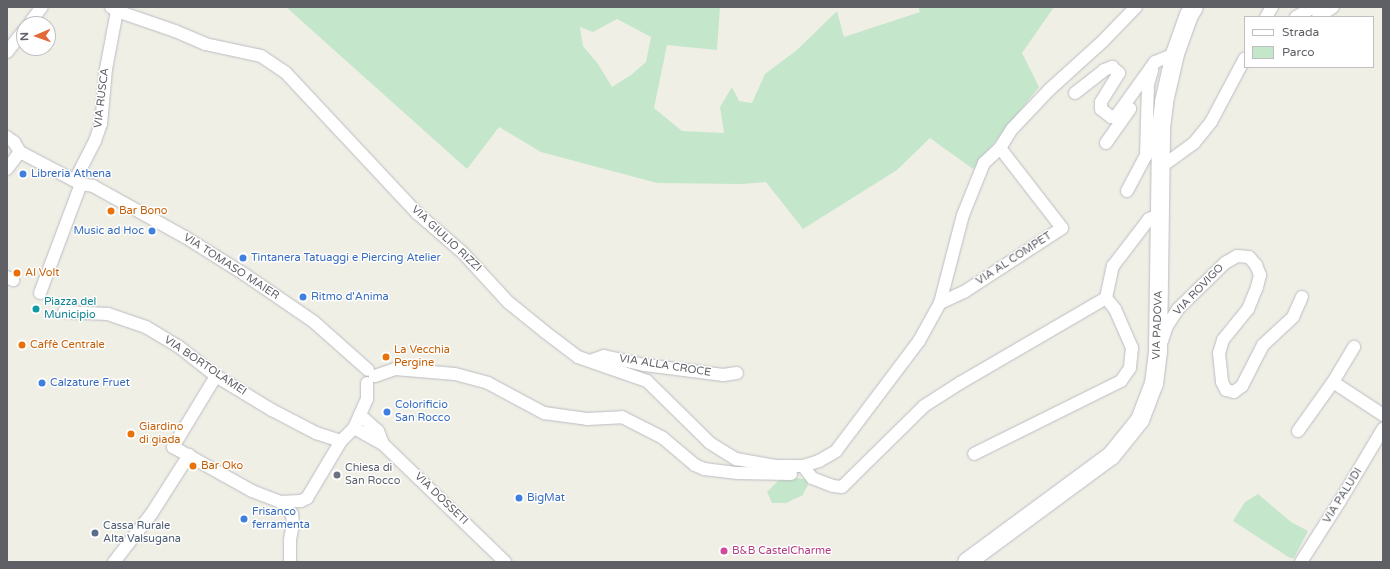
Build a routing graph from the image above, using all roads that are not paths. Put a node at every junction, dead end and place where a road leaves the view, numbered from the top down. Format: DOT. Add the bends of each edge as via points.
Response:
graph roads {
  1 [pos="42,7"];
  2 [pos="1136,7"];
  3 [pos="1194,7"];
  4 [pos="1272,7"];
  5 [pos="1314,7"];
  6 [pos="1333,7"];
  7 [pos="114,9"];
  8 [pos="35,16"];
  9 [pos="1267,16"];
  10 [pos="1298,16"];
  11 [pos="1320,16"];
  12 [pos="16,40"];
  13 [pos="7,52"];
  14 [pos="1175,54"];
  15 [pos="1244,60"];
  16 [pos="1155,62"];
  17 [pos="1148,84"];
  18 [pos="1075,93"];
  19 [pos="7,137"];
  20 [pos="1106,143"];
  21 [pos="1000,148"];
  22 [pos="20,152"];
  23 [pos="1161,168"];
  24 [pos="7,169"];
  25 [pos="78,182"];
  26 [pos="1127,191"];
  27 [pos="1160,215"];
  28 [pos="40,293"];
  29 [pos="1302,297"];
  30 [pos="1106,298"];
  31 [pos="940,303"];
  32 [pos="64,312"];
  33 [pos="1354,347"];
  34 [pos="1158,351"];
  35 [pos="593,360"];
  36 [pos="737,372"];
  37 [pos="216,376"];
  38 [pos="370,377"];
  39 [pos="1333,382"];
  40 [pos="360,415"];
  41 [pos="1383,415"];
  42 [pos="354,428"];
  43 [pos="1383,429"];
  44 [pos="1298,431"];
  45 [pos="340,441"];
  46 [pos="383,444"];
  47 [pos="974,454"];
  48 [pos="189,455"];
  49 [pos="802,466"];
  50 [pos="280,502"];
  51 [pos="290,561"];
  52 [pos="114,562"];
  53 [pos="505,562"];
  54 [pos="967,562"];
  55 [pos="1301,562"];
  1 -- 8 [label="street"];
  2 -- 21 [label="street" via="1103,42 1049,90 1012,129"];
  3 -- 14 [label="main road, VIA PADOVA"];
  4 -- 9 [label="street"];
  5 -- 10 [label="street"];
  6 -- 11 [label="street"];
  7 -- 25 [label="street, VIA RUSCA" via="101,124"];
  7 -- 35 [label="street, VIA GIULIO RIZZI" via="205,44 261,56 286,73 417,214 463,253 508,302 578,356"];
  12 -- 13 [label="street"];
  14 -- 16 [label="street"];
  14 -- 23 [label="main road, VIA PADOVA" via="1164,102"];
  15 -- 23 [label="street" via="1211,122 1194,143"];
  16 -- 17 [label="street"];
  16 -- 18 [label="street" via="1117,115 1111,117 1101,109 1101,102 1119,73 1112,67 1104,70"];
  17 -- 20 [label="street"];
  17 -- 26 [label="street" via="1146,156"];
  19 -- 22 [label="street" via="14,142"];
  21 -- 31 [label="street" via="984,163 964,215"];
  21 -- 31 [label="street, VIA AL COMPET" via="1062,228 1000,266 964,292"];
  22 -- 24 [label="street"];
  22 -- 25 [label="street, VIA TOMASO MAIER"];
  23 -- 27 [label="main road, VIA PADOVA"];
  25 -- 28 [label="street, VIA RUSCA"];
  25 -- 38 [label="street, VIA TOMASO MAIER" via="93,186 159,222 244,274 314,322"];
  27 -- 30 [label="street" via="1149,219 1113,266"];
  27 -- 34 [label="main road, VIA PADOVA"];
  29 -- 34 [label="street, VIA ROVIGO" via="1293,317 1263,345 1242,386 1234,392 1226,390 1222,382 1219,353 1223,340 1248,309 1257,287 1260,275 1249,257 1237,256 1225,263 1178,308 1167,326"];
  30 -- 47 [label="street" via="1116,309 1132,348 1130,368 1121,381"];
  30 -- 49 [label="street" via="924,406 842,487 812,478"];
  31 -- 49 [label="street" via="919,340 836,451 819,461"];
  32 -- 37 [label="street, VIA BORTOLAMEI" via="108,314 146,328 178,346"];
  33 -- 39 [label="street"];
  34 -- 54 [label="main road, VIA PADOVA" via="1154,384 1140,420 1111,456"];
  35 -- 36 [label="street, VIA ALLA CROCE" via="604,356 645,365 723,375"];
  35 -- 49 [label="street, VIA GIULIO RIZZI" via="647,381 710,443 736,458 775,466"];
  37 -- 45 [label="street, VIA BORTOLAMEI" via="297,424"];
  37 -- 48 [label="street" via="173,447"];
  38 -- 40 [label="street" via="367,399"];
  38 -- 49 [label="street" via="395,369 455,374 488,383 544,413 587,419 622,417 663,438 695,465 704,469 738,473 796,474"];
  39 -- 41 [label="street"];
  39 -- 44 [label="street"];
  40 -- 42 [label="street"];
  40 -- 46 [label="street" via="378,431"];
  42 -- 45 [label="street"];
  42 -- 46 [label="street, VIA DOSSETI"];
  43 -- 55 [label="street, VIA PALUDI"];
  45 -- 50 [label="street" via="307,498 301,501"];
  46 -- 53 [label="street, VIA DOSSETI"];
  48 -- 50 [label="street" via="252,491"];
  48 -- 52 [label="street" via="152,513"];
  50 -- 51 [label="street" via="292,514"];
}
